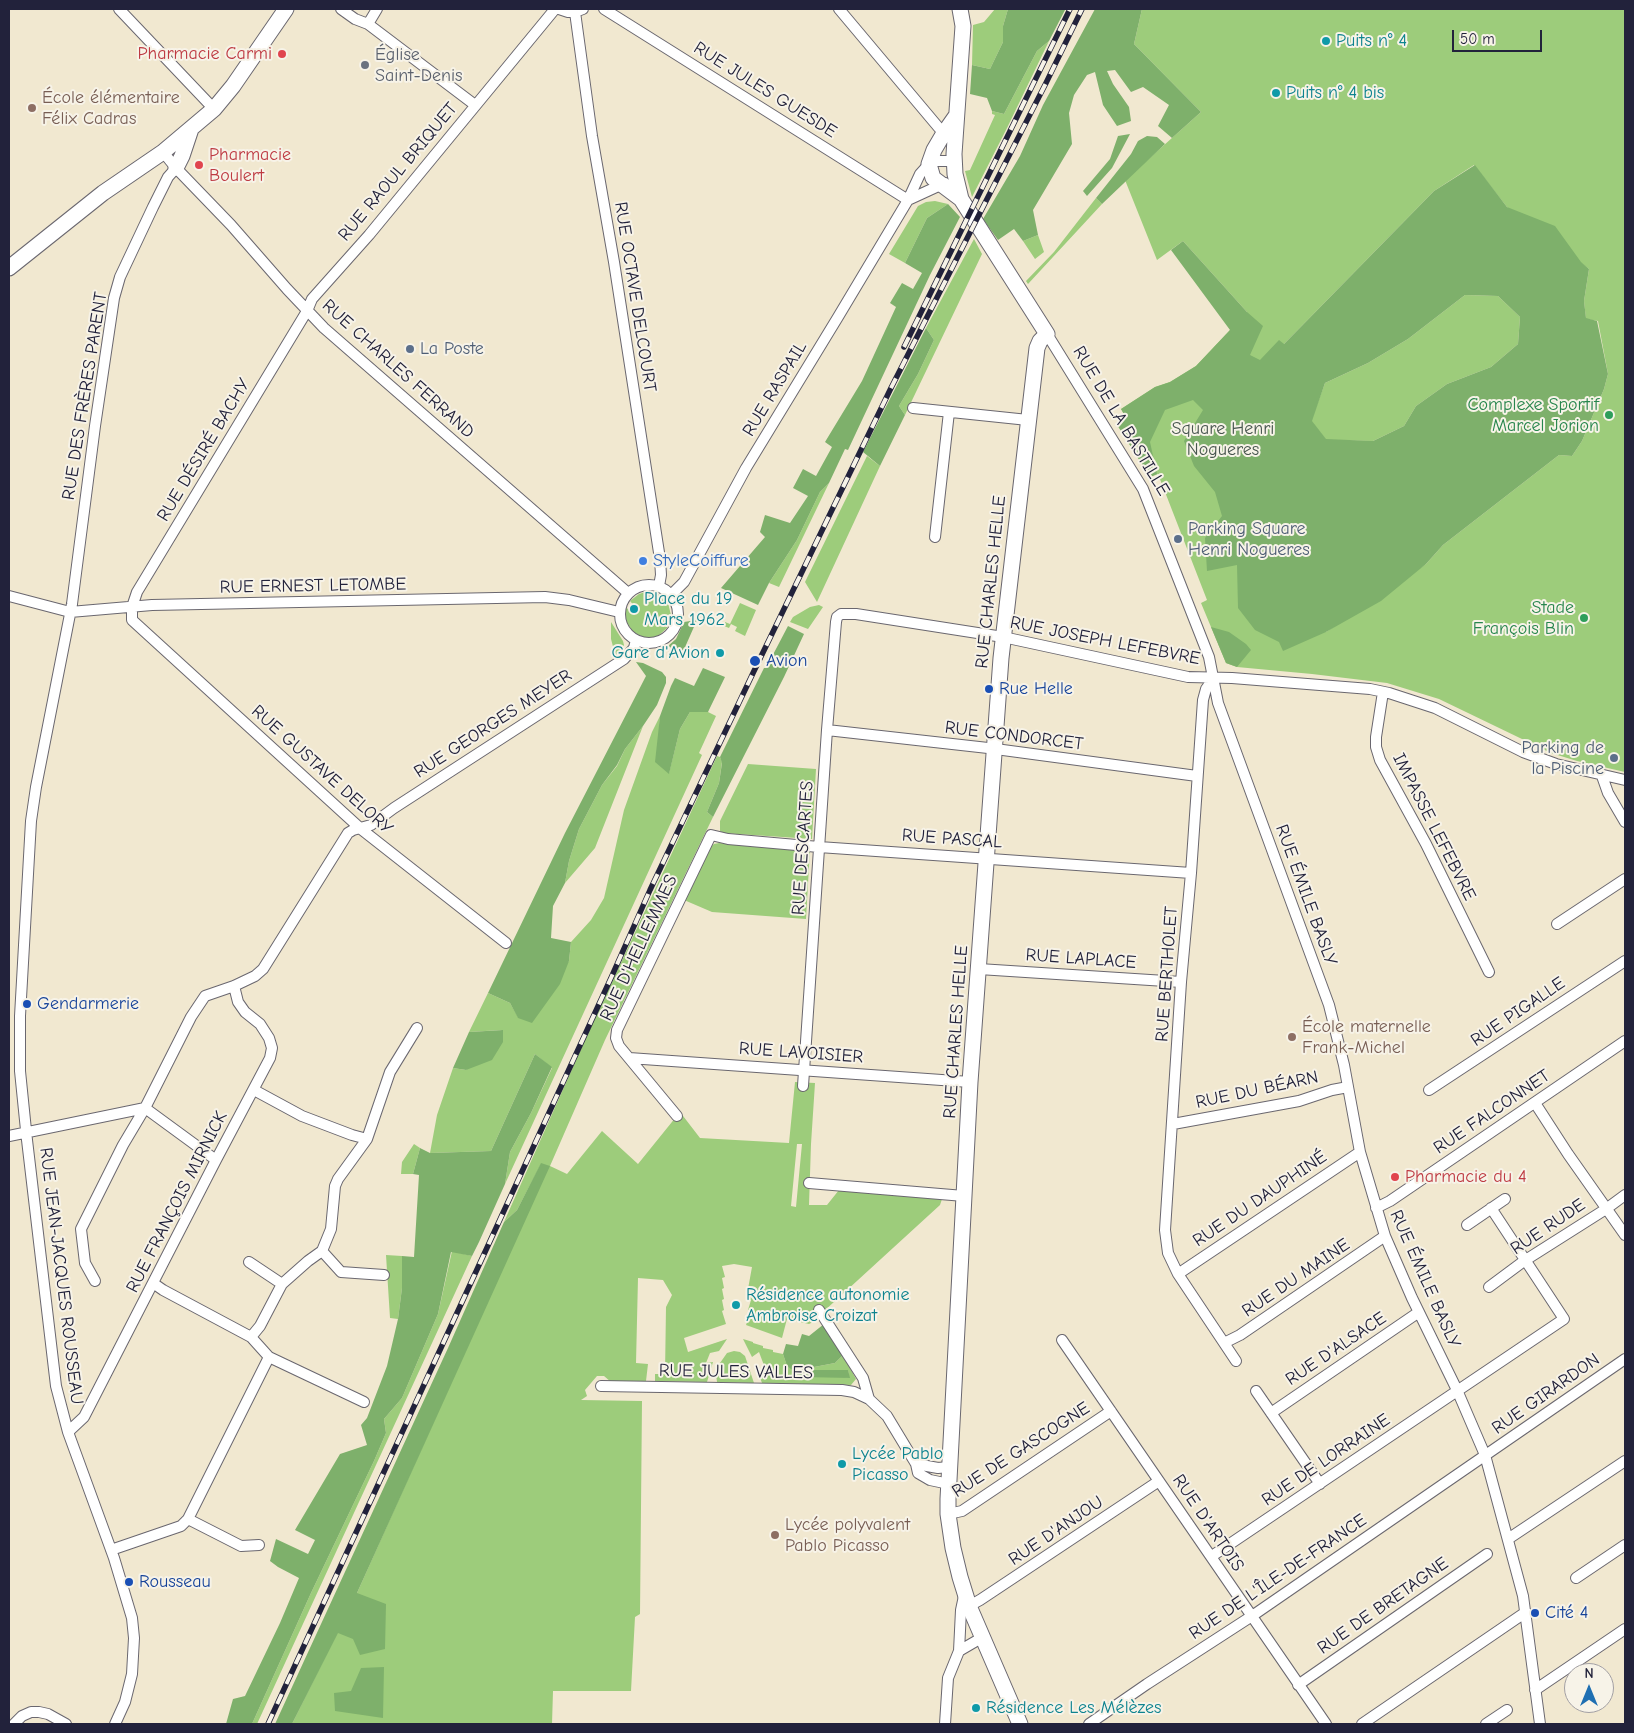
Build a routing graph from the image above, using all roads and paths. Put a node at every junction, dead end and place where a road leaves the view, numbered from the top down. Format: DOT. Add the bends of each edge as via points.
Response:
graph roads {
  1 [pos="119,9"];
  2 [pos="286,9"];
  3 [pos="341,9"];
  4 [pos="377,9"];
  5 [pos="555,9"];
  6 [pos="559,9"];
  7 [pos="604,9"];
  8 [pos="840,9"];
  9 [pos="960,9"];
  10 [pos="579,10"];
  11 [pos="368,24"];
  12 [pos="475,105"];
  13 [pos="214,108"];
  14 [pos="191,129"];
  15 [pos="949,137"];
  16 [pos="163,152"];
  17 [pos="929,164"];
  18 [pos="176,168"];
  19 [pos="955,169"];
  20 [pos="941,186"];
  21 [pos="961,199"];
  22 [pos="908,200"];
  23 [pos="9,268"];
  24 [pos="307,311"];
  25 [pos="1047,334"];
  26 [pos="913,408"];
  27 [pos="949,412"];
  28 [pos="1028,420"];
  29 [pos="935,537"];
  30 [pos="659,586"];
  31 [pos="628,593"];
  32 [pos="671,595"];
  33 [pos="9,596"];
  34 [pos="132,607"];
  35 [pos="70,612"];
  36 [pos="619,612"];
  37 [pos="841,614"];
  38 [pos="1003,637"];
  39 [pos="636,640"];
  40 [pos="1214,678"];
  41 [pos="1383,692"];
  42 [pos="827,730"];
  43 [pos="995,749"];
  44 [pos="1198,776"];
  45 [pos="1602,776"];
  46 [pos="1625,780"];
  47 [pos="1625,822"];
  48 [pos="361,829"];
  49 [pos="711,835"];
  50 [pos="819,847"];
  51 [pos="987,858"];
  52 [pos="1191,873"];
  53 [pos="1625,878"];
  54 [pos="1557,924"];
  55 [pos="506,943"];
  56 [pos="1625,961"];
  57 [pos="979,969"];
  58 [pos="1489,972"];
  59 [pos="1181,982"];
  60 [pos="234,986"];
  61 [pos="417,1028"];
  62 [pos="1625,1041"];
  63 [pos="629,1058"];
  64 [pos="804,1069"];
  65 [pos="970,1082"];
  66 [pos="803,1086"];
  67 [pos="1348,1087"];
  68 [pos="254,1090"];
  69 [pos="1429,1090"];
  70 [pos="1535,1103"];
  71 [pos="145,1108"];
  72 [pos="678,1116"];
  73 [pos="1173,1124"];
  74 [pos="26,1132"];
  75 [pos="9,1136"];
  76 [pos="367,1139"];
  77 [pos="1360,1152"];
  78 [pos="216,1160"];
  79 [pos="809,1183"];
  80 [pos="1625,1194"];
  81 [pos="964,1196"];
  82 [pos="1505,1200"];
  83 [pos="1376,1208"];
  84 [pos="1491,1208"];
  85 [pos="1606,1209"];
  86 [pos="1468,1224"];
  87 [pos="1385,1236"];
  88 [pos="1625,1236"];
  89 [pos="322,1251"];
  90 [pos="1524,1261"];
  91 [pos="249,1262"];
  92 [pos="1178,1274"];
  93 [pos="384,1275"];
  94 [pos="95,1282"];
  95 [pos="153,1283"];
  96 [pos="282,1284"];
  97 [pos="1489,1288"];
  98 [pos="819,1310"];
  99 [pos="1419,1312"];
  100 [pos="251,1337"];
  101 [pos="1062,1340"];
  102 [pos="1224,1343"];
  103 [pos="269,1357"];
  104 [pos="1625,1359"];
  105 [pos="1236,1361"];
  106 [pos="601,1386"];
  107 [pos="1457,1390"];
  108 [pos="1256,1391"];
  109 [pos="869,1399"];
  110 [pos="364,1402"];
  111 [pos="1111,1411"];
  112 [pos="1270,1413"];
  113 [pos="68,1432"];
  114 [pos="1485,1455"];
  115 [pos="1625,1461"];
  116 [pos="916,1464"];
  117 [pos="949,1467"];
  118 [pos="1159,1481"];
  119 [pos="949,1484"];
  120 [pos="1320,1484"];
  121 [pos="948,1514"];
  122 [pos="188,1519"];
  123 [pos="1508,1539"];
  124 [pos="1625,1544"];
  125 [pos="259,1545"];
  126 [pos="111,1550"];
  127 [pos="1487,1554"];
  128 [pos="1212,1556"];
  129 [pos="1576,1578"];
  130 [pos="967,1599"];
  131 [pos="1526,1612"];
  132 [pos="1252,1616"];
  133 [pos="1625,1629"];
  134 [pos="983,1637"];
  135 [pos="959,1651"];
  136 [pos="1298,1685"];
  137 [pos="1535,1690"];
  138 [pos="1507,1710"];
  139 [pos="14,1724"];
  140 [pos="66,1724"];
  141 [pos="115,1724"];
  142 [pos="945,1724"];
  143 [pos="1020,1724"];
  144 [pos="1089,1724"];
  145 [pos="1326,1724"];
  146 [pos="1362,1724"];
  147 [pos="1486,1724"];
  148 [pos="1540,1724"];
  1 -- 13 [label="street"];
  2 -- 13 [label="street"];
  3 -- 11 [label="street"];
  4 -- 11 [label="street"];
  5 -- 12 [label="street, RUE RAOUL BRIQUET"];
  6 -- 10 [label="street" via="568,12"];
  7 -- 22 [label="street, RUE JULES GUESDE"];
  8 -- 15 [label="street"];
  9 -- 15 [label="street" via="963,26 957,114"];
  10 -- 30 [label="street, RUE OCTAVE DELCOURT" via="592,136 658,549"];
  11 -- 12 [label="street"];
  12 -- 24 [label="street, RUE RAOUL BRIQUET" via="312,299"];
  13 -- 14 [label="street"];
  14 -- 16 [label="street"];
  14 -- 18 [label="street"];
  15 -- 17 [label="street"];
  15 -- 19 [label="street, RUE DE LA BASTILLE"];
  16 -- 18 [label="street, RUE CHARLES FERRAND"];
  16 -- 23 [label="street" via="103,193"];
  17 -- 19 [label="street" via="948,161"];
  17 -- 20 [label="street, RUE DE LA BASTILLE" via="933,178"];
  17 -- 22 [label="street, RUE RASPAIL" via="920,174"];
  18 -- 24 [label="street, RUE CHARLES FERRAND"];
  18 -- 35 [label="street, RUE DES FRÈRES PARENT" via="153,207 120,277 114,298"];
  19 -- 20 [label="street"];
  19 -- 21 [label="street, RUE DE LA BASTILLE"];
  20 -- 21 [label="street, RUE DE LA BASTILLE"];
  20 -- 22 [label="street"];
  21 -- 25 [label="street, RUE DE LA BASTILLE"];
  22 -- 32 [label="street, RUE RASPAIL" via="746,468 684,582"];
  24 -- 31 [label="street, RUE CHARLES FERRAND"];
  24 -- 34 [label="street, RUE DÉSIRÉ BACHY" via="137,592"];
  25 -- 28 [label="street, RUE CHARLES HELLE" via="1037,348"];
  25 -- 40 [label="street, RUE DE LA BASTILLE" via="1143,489 1209,657"];
  26 -- 27 [label="street"];
  27 -- 28 [label="street"];
  27 -- 29 [label="street"];
  28 -- 38 [label="street, RUE CHARLES HELLE"];
  30 -- 31 [label="street" via="642,585"];
  30 -- 32 [label="street"];
  31 -- 36 [label="street"];
  32 -- 39 [label="street" via="678,610 675,627 670,634 654,642"];
  33 -- 35 [label="street, RUE ERNEST LETOMBE"];
  34 -- 35 [label="street, RUE ERNEST LETOMBE"];
  34 -- 36 [label="street, RUE ERNEST LETOMBE" via="545,597"];
  34 -- 48 [label="street, RUE GUSTAVE DELORY" via="132,620"];
  35 -- 74 [label="street, RUE JEAN-JACQUES ROUSSEAU" via="31,821 19,1040"];
  36 -- 39 [label="street" via="623,629"];
  37 -- 38 [label="street, RUE JOSEPH LEFEBVRE"];
  37 -- 42 [label="street, RUE DESCARTES" via="836,622"];
  38 -- 40 [label="street, RUE JOSEPH LEFEBVRE" via="1188,677"];
  38 -- 43 [label="street, RUE CHARLES HELLE"];
  39 -- 48 [label="street, RUE GEORGES MEYER" via="634,648 624,659"];
  40 -- 41 [label="street, RUE JOSEPH LEFEBVRE"];
  40 -- 44 [label="street, RUE BERTHOLET" via="1203,700"];
  40 -- 67 [label="street, RUE ÉMILE BASLY" via="1218,703 1329,1005"];
  41 -- 45 [label="street, RUE JOSEPH LEFEBVRE" via="1435,708 1523,752"];
  41 -- 58 [label="street, IMPASSE LEFEBVRE" via="1376,737 1380,760 1426,844"];
  42 -- 43 [label="street, RUE CONDORCET"];
  42 -- 50 [label="street, RUE DESCARTES"];
  43 -- 44 [label="street, RUE CONDORCET"];
  43 -- 51 [label="street, RUE CHARLES HELLE"];
  44 -- 52 [label="street, RUE BERTHOLET"];
  45 -- 46 [label="street, RUE JOSEPH LEFEBVRE"];
  45 -- 47 [label="street"];
  48 -- 55 [label="street, RUE GUSTAVE DELORY"];
  48 -- 60 [label="street, RUE GEORGES MEYER" via="353,830 342,841 263,968 255,976"];
  49 -- 50 [label="street, RUE PASCAL"];
  49 -- 63 [label="street, RUE D'HELLEMMES" via="616,1030 619,1046"];
  50 -- 51 [label="street, RUE PASCAL"];
  50 -- 64 [label="street, RUE DESCARTES"];
  51 -- 52 [label="street, RUE PASCAL"];
  51 -- 57 [label="street, RUE CHARLES HELLE"];
  52 -- 59 [label="street, RUE BERTHOLET"];
  53 -- 54 [label="street"];
  56 -- 69 [label="street, RUE PIGALLE"];
  57 -- 59 [label="street, RUE LAPLACE"];
  57 -- 65 [label="street, RUE CHARLES HELLE"];
  59 -- 73 [label="street, RUE BERTHOLET"];
  60 -- 68 [label="street, RUE FRANÇOIS MIRNICK" via="244,1012 260,1024 270,1038 272,1048"];
  60 -- 71 [label="street, RUE GEORGES MEYER" via="205,996 199,1003"];
  61 -- 76 [label="street" via="390,1072"];
  62 -- 70 [label="street, RUE FALCONNET"];
  63 -- 64 [label="street, RUE LAVOISIER"];
  63 -- 72 [label="street, RUE D'HELLEMMES"];
  64 -- 65 [label="street, RUE LAVOISIER"];
  64 -- 66 [label="street, RUE DESCARTES"];
  65 -- 81 [label="street, RUE CHARLES HELLE"];
  67 -- 73 [label="street, RUE DU BÉARN" via="1299,1101"];
  67 -- 77 [label="street, RUE ÉMILE BASLY"];
  68 -- 76 [label="street" via="302,1116"];
  68 -- 78 [label="street, RUE FRANÇOIS MIRNICK"];
  70 -- 83 [label="street, RUE FALCONNET"];
  70 -- 85 [label="street"];
  71 -- 74 [label="street"];
  71 -- 78 [label="street"];
  71 -- 94 [label="street, RUE GEORGES MEYER" via="81,1229 85,1263"];
  73 -- 92 [label="street, RUE BERTHOLET" via="1165,1230 1168,1253"];
  74 -- 75 [label="street"];
  74 -- 113 [label="street, RUE JEAN-JACQUES ROUSSEAU" via="56,1386"];
  76 -- 89 [label="street" via="335,1186 331,1229"];
  77 -- 83 [label="street, RUE ÉMILE BASLY"];
  77 -- 92 [label="street, RUE DU DAUPHINÉ"];
  78 -- 95 [label="street, RUE FRANÇOIS MIRNICK"];
  79 -- 81 [label="street"];
  80 -- 85 [label="street, RUE RUDE"];
  81 -- 117 [label="street, RUE CHARLES HELLE"];
  82 -- 84 [label="street"];
  83 -- 87 [label="street, RUE ÉMILE BASLY"];
  84 -- 86 [label="street"];
  84 -- 90 [label="street"];
  85 -- 88 [label="street"];
  85 -- 90 [label="street, RUE RUDE"];
  87 -- 99 [label="street, RUE ÉMILE BASLY"];
  87 -- 102 [label="street, RUE DU MAINE" via="1240,1336"];
  89 -- 93 [label="street" via="342,1272"];
  89 -- 96 [label="street"];
  90 -- 97 [label="street, RUE RUDE"];
  90 -- 107 [label="street, RUE DE LORRAINE" via="1564,1319"];
  91 -- 96 [label="street"];
  92 -- 102 [label="street, RUE BERTHOLET"];
  95 -- 100 [label="street"];
  95 -- 113 [label="street, RUE FRANÇOIS MIRNICK" via="84,1417"];
  96 -- 100 [label="street"];
  98 -- 109 [label="street" via="863,1378"];
  99 -- 107 [label="street, RUE ÉMILE BASLY"];
  99 -- 112 [label="street, RUE D'ALSACE"];
  100 -- 103 [label="street"];
  101 -- 111 [label="street, RUE D'ARTOIS"];
  102 -- 105 [label="street, RUE BERTHOLET"];
  103 -- 110 [label="street"];
  103 -- 122 [label="street"];
  104 -- 114 [label="street, RUE GIRARDON"];
  106 -- 109 [label="street, RUE JULES VALLES" via="842,1390"];
  107 -- 114 [label="street, RUE ÉMILE BASLY"];
  107 -- 120 [label="street, RUE DE LORRAINE"];
  108 -- 112 [label="street"];
  109 -- 116 [label="street" via="887,1416"];
  111 -- 118 [label="street, RUE D'ARTOIS"];
  111 -- 121 [label="street, RUE DE GASCOGNE" via="962,1511"];
  112 -- 120 [label="street"];
  113 -- 126 [label="street, RUE JEAN-JACQUES ROUSSEAU"];
  114 -- 123 [label="street, RUE ÉMILE BASLY"];
  114 -- 132 [label="street, RUE DE L'ÎLE-DE-FRANCE"];
  115 -- 123 [label="street"];
  116 -- 117 [label="street"];
  116 -- 119 [label="street" via="918,1473 930,1480"];
  117 -- 119 [label="street, RUE CHARLES HELLE"];
  118 -- 128 [label="street, RUE D'ARTOIS"];
  118 -- 130 [label="street, RUE D'ANJOU" via="980,1600"];
  119 -- 121 [label="street, RUE CHARLES HELLE"];
  120 -- 128 [label="street, RUE DE LORRAINE"];
  121 -- 130 [label="street, RUE CHARLES HELLE" via="953,1548"];
  122 -- 125 [label="street" via="241,1546"];
  122 -- 126 [label="street" via="181,1526"];
  123 -- 131 [label="street, RUE ÉMILE BASLY"];
  124 -- 129 [label="street"];
  126 -- 141 [label="street, RUE JEAN-JACQUES ROUSSEAU" via="129,1604 134,1638 132,1674"];
  127 -- 136 [label="street, RUE DE BRETAGNE"];
  128 -- 132 [label="street, RUE D'ARTOIS"];
  130 -- 134 [label="street, RUE CHARLES HELLE"];
  130 -- 135 [label="street" via="961,1610"];
  131 -- 137 [label="street, RUE ÉMILE BASLY"];
  131 -- 146 [label="street"];
  132 -- 136 [label="street, RUE D'ARTOIS"];
  132 -- 144 [label="street, RUE DE L'ÎLE-DE-FRANCE"];
  133 -- 137 [label="street"];
  134 -- 135 [label="street"];
  134 -- 143 [label="street, RUE CHARLES HELLE"];
  135 -- 142 [label="street" via="948,1678"];
  136 -- 145 [label="street, RUE D'ARTOIS"];
  137 -- 148 [label="street, RUE ÉMILE BASLY"];
  138 -- 147 [label="street"];
  139 -- 140 [label="street" via="31,1712 48,1714"];
}
